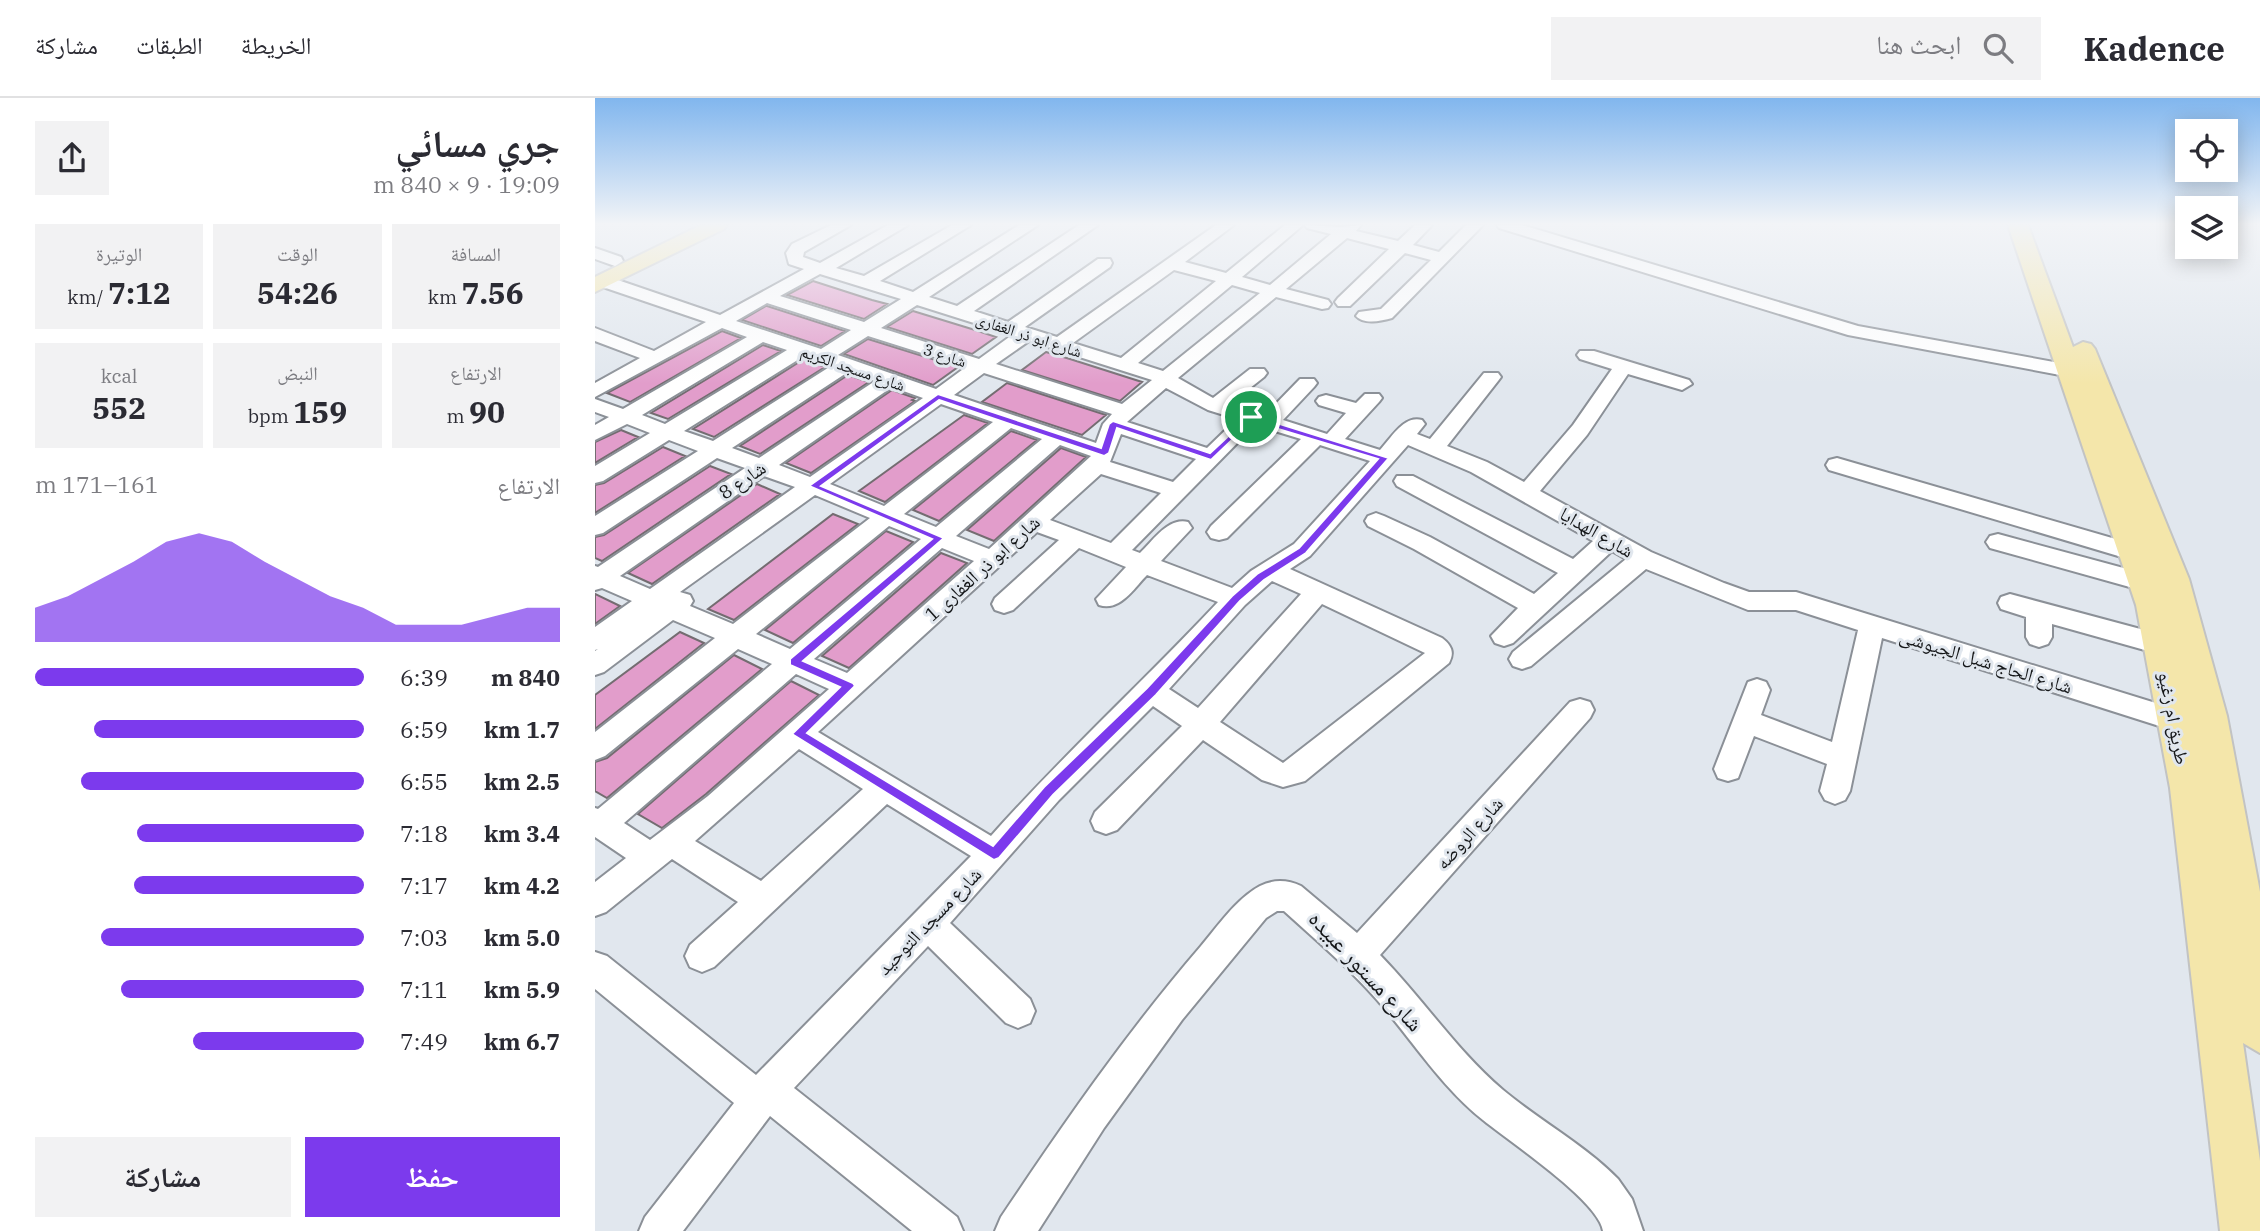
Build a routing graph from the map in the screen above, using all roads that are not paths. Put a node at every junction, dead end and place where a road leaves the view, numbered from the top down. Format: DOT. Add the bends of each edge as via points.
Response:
graph roads {
  1 [pos="616,278"];
  2 [pos="801,278"];
  3 [pos="850,278"];
  4 [pos="874,278"];
  5 [pos="945,278"];
  6 [pos="1011,278"];
  7 [pos="1085,278"];
  8 [pos="1152,278"];
  9 [pos="1224,278"];
  10 [pos="1288,278"];
  11 [pos="1369,278"];
  12 [pos="1421,278"];
  13 [pos="1680,278"];
  14 [pos="2046,278"];
  15 [pos="1228,279"];
  16 [pos="865,283"];
  17 [pos="598,287"];
  18 [pos="1272,291"];
  19 [pos="765,297"];
  20 [pos="913,298"];
  21 [pos="1344,302"];
  22 [pos="1322,304"];
  23 [pos="959,313"];
  24 [pos="1365,316"];
  25 [pos="721,322"];
  26 [pos="865,329"];
  27 [pos="1018,332"];
  28 [pos="595,334"];
  29 [pos="761,336"];
  30 [pos="1058,345"];
  31 [pos="801,350"];
  32 [pos="1587,355"];
  33 [pos="822,357"];
  34 [pos="656,358"];
  35 [pos="845,365"];
  36 [pos="1124,365"];
  37 [pos="981,366"];
  38 [pos="1623,366"];
  39 [pos="1257,373"];
  40 [pos="2080,373"];
  41 [pos="1492,377"];
  42 [pos="1165,378"];
  43 [pos="888,380"];
  44 [pos="1307,383"];
  45 [pos="1682,384"];
  46 [pos="595,391"];
  47 [pos="938,397"];
  48 [pos="1327,401"];
  49 [pos="595,405"];
  50 [pos="1215,406"];
  51 [pos="625,416"];
  52 [pos="1119,418"];
  53 [pos="1008,420"];
  54 [pos="1260,420"];
  55 [pos="1409,430"];
  56 [pos="667,432"];
  57 [pos="595,434"];
  58 [pos="1057,437"];
  59 [pos="1324,439"];
  60 [pos="1435,447"];
  61 [pos="714,450"];
  62 [pos="1211,457"];
  63 [pos="1384,458"];
  64 [pos="1100,459"];
  65 [pos="1837,465"];
  66 [pos="761,467"];
  67 [pos="595,476"];
  68 [pos="1405,481"];
  69 [pos="813,486"];
  70 [pos="1178,491"];
  71 [pos="1527,493"];
  72 [pos="887,516"];
  73 [pos="1376,521"];
  74 [pos="1033,523"];
  75 [pos="595,527"];
  76 [pos="1180,528"];
  77 [pos="1219,532"];
  78 [pos="939,538"];
  79 [pos="1076,538"];
  80 [pos="1610,539"];
  81 [pos="1115,553"];
  82 [pos="2012,554"];
  83 [pos="1643,558"];
  84 [pos="991,559"];
  85 [pos="1144,564"];
  86 [pos="2139,567"];
  87 [pos="1273,571"];
  88 [pos="1575,571"];
  89 [pos="597,578"];
  90 [pos="1317,593"];
  91 [pos="1108,599"];
  92 [pos="1236,599"];
  93 [pos="1796,601"];
  94 [pos="2010,603"];
  95 [pos="661,604"];
  96 [pos="1004,604"];
  97 [pos="1536,607"];
  98 [pos="2039,611"];
  99 [pos="1872,625"];
  100 [pos="735,636"];
  101 [pos="1504,636"];
  102 [pos="2039,637"];
  103 [pos="595,640"];
  104 [pos="2159,644"];
  105 [pos="1523,659"];
  106 [pos="794,662"];
  107 [pos="595,664"];
  108 [pos="849,686"];
  109 [pos="1757,690"];
  110 [pos="1151,691"];
  111 [pos="1580,710"];
  112 [pos="2175,720"];
  113 [pos="1745,721"];
  114 [pos="1200,725"];
  115 [pos="798,734"];
  116 [pos="595,748"];
  117 [pos="1842,758"];
  118 [pos="1728,769"];
  119 [pos="886,787"];
  120 [pos="2188,788"];
  121 [pos="1835,790"];
  122 [pos="2225,796"];
  123 [pos="1106,821"];
  124 [pos="598,823"];
  125 [pos="660,849"];
  126 [pos="994,854"];
  127 [pos="763,900"];
  128 [pos="595,901"];
  129 [pos="927,923"];
  130 [pos="702,956"];
  131 [pos="1358,956"];
  132 [pos="595,968"];
  133 [pos="1017,1011"];
  134 [pos="2218,1022"];
  135 [pos="2260,1033"];
  136 [pos="763,1095"];
  137 [pos="1018,1226"];
  138 [pos="659,1231"];
  139 [pos="943,1231"];
  140 [pos="1623,1231"];
  141 [pos="2245,1231"];
  1 -- 17 [label="main road"];
  2 -- 19 [label="street"];
  3 -- 16 [label="street, شارع ابو ذر الغفارى"];
  4 -- 16 [label="street"];
  5 -- 20 [label="street"];
  6 -- 23 [label="street"];
  7 -- 27 [label="street"];
  8 -- 30 [label="street"];
  9 -- 15 [label="street"];
  10 -- 18 [label="street"];
  11 -- 21 [label="street"];
  12 -- 24 [label="street" via="1387,314"];
  13 -- 40 [label="street" via="1855,331"];
  14 -- 40 [label="main road, طريق ام زغيو"];
  15 -- 18 [label="street"];
  15 -- 36 [label="street"];
  16 -- 20 [label="street, شارع ابو ذر الغفارى"];
  17 -- 25 [label="street, شارع مسجد الكريم"];
  18 -- 22 [label="street"];
  18 -- 42 [label="street"];
  19 -- 25 [label="street"];
  19 -- 26 [label="street, شارع 3"];
  20 -- 23 [label="street, شارع ابو ذر الغفارى"];
  20 -- 26 [label="street"];
  23 -- 27 [label="street, شارع ابو ذر الغفارى"];
  25 -- 29 [label="street, شارع مسجد الكريم"];
  25 -- 34 [label="street"];
  26 -- 33 [label="street"];
  26 -- 37 [label="street, شارع 3"];
  27 -- 30 [label="street, شارع ابو ذر الغفارى"];
  27 -- 37 [label="street"];
  28 -- 34 [label="street"];
  29 -- 31 [label="street, شارع مسجد الكريم"];
  29 -- 51 [label="street"];
  30 -- 36 [label="street, شارع ابو ذر الغفارى"];
  31 -- 33 [label="street, شارع مسجد الكريم"];
  31 -- 56 [label="street"];
  32 -- 38 [label="street"];
  33 -- 35 [label="street, شارع مسجد الكريم"];
  34 -- 46 [label="street"];
  35 -- 43 [label="street, شارع مسجد الكريم"];
  35 -- 61 [label="street"];
  36 -- 42 [label="street, شارع ابو ذر الغفارى"];
  37 -- 47 [label="street"];
  37 -- 52 [label="street, شارع 3"];
  38 -- 45 [label="street"];
  38 -- 71 [label="street" via="1580,430"];
  39 -- 50 [label="street"];
  40 -- 86 [label="main road, طريق ام زغيو"];
  40 -- 122 [label="main road, طريق ام زغيو" via="2144,497 2184,615"];
  41 -- 60 [label="street"];
  42 -- 50 [label="street, شارع ابو ذر الغفارى"];
  42 -- 52 [label="street"];
  43 -- 47 [label="street, شارع مسجد الكريم"];
  43 -- 66 [label="street, شارع 8"];
  44 -- 54 [label="street"];
  47 -- 53 [label="street, شارع مسجد الكريم"];
  47 -- 69 [label="street"];
  48 -- 59 [label="street" via="1366,405"];
  49 -- 51 [label="street"];
  50 -- 54 [label="street, شارع ابو ذر الغفارى"];
  51 -- 56 [label="street"];
  51 -- 57 [label="street"];
  52 -- 62 [label="street, شارع 3"];
  52 -- 64 [label="street"];
  53 -- 58 [label="street, شارع مسجد الكريم"];
  53 -- 72 [label="street"];
  54 -- 59 [label="street, شارع ابو ذر الغفارى"];
  54 -- 62 [label="street"];
  55 -- 60 [label="street, شارع الهدايا"];
  55 -- 63 [label="street, شارع مسجد التوحيد"];
  56 -- 61 [label="street"];
  56 -- 67 [label="street"];
  58 -- 64 [label="street, شارع مسجد الكريم"];
  58 -- 78 [label="street"];
  59 -- 63 [label="street, شارع ابو ذر الغفارى"];
  59 -- 77 [label="street"];
  60 -- 71 [label="street, شارع الهدايا"];
  61 -- 66 [label="street"];
  61 -- 75 [label="street"];
  62 -- 70 [label="street"];
  63 -- 87 [label="street, شارع مسجد التوحيد" via="1302,550"];
  64 -- 70 [label="street, شارع مسجد الكريم"];
  64 -- 74 [label="street, شارع ابو ذر الغفارى 1"];
  65 -- 86 [label="street"];
  66 -- 69 [label="street"];
  66 -- 89 [label="street, شارع 8"];
  68 -- 88 [label="street"];
  69 -- 72 [label="street"];
  69 -- 95 [label="street" via="766,519 768,533 760,543"];
  70 -- 81 [label="street"];
  71 -- 80 [label="street, شارع الهدايا"];
  72 -- 78 [label="street"];
  72 -- 100 [label="street"];
  73 -- 97 [label="street"];
  74 -- 79 [label="street"];
  74 -- 84 [label="street, شارع ابو ذر الغفارى 1"];
  76 -- 85 [label="street"];
  78 -- 84 [label="street"];
  78 -- 106 [label="street"];
  79 -- 81 [label="street"];
  79 -- 96 [label="street"];
  80 -- 83 [label="street, شارع الهدايا"];
  80 -- 88 [label="street"];
  81 -- 85 [label="street"];
  82 -- 86 [label="street"];
  83 -- 93 [label="street, شارع الهدايا" via="1748,601"];
  83 -- 105 [label="street"];
  84 -- 108 [label="street, شارع ابو ذر الغفارى 1"];
  85 -- 91 [label="street"];
  85 -- 92 [label="street"];
  86 -- 104 [label="main road, طريق ام زغيو"];
  87 -- 90 [label="street"];
  87 -- 92 [label="street, شارع مسجد التوحيد"];
  88 -- 97 [label="street"];
  89 -- 95 [label="street"];
  90 -- 114 [label="street"];
  90 -- 114 [label="street" via="1433,645 1440,656 1295,772 1283,775 1272,771"];
  92 -- 110 [label="street, شارع مسجد التوحيد"];
  93 -- 99 [label="street, شارع الحاج شبل الجيوشى"];
  94 -- 98 [label="street"];
  95 -- 100 [label="street"];
  95 -- 103 [label="street"];
  95 -- 107 [label="street"];
  97 -- 101 [label="street"];
  98 -- 102 [label="street"];
  98 -- 104 [label="street"];
  99 -- 112 [label="street, شارع الحاج شبل الجيوشى"];
  99 -- 117 [label="street"];
  100 -- 106 [label="street"];
  100 -- 116 [label="street"];
  104 -- 112 [label="main road, طريق ام زغيو"];
  106 -- 108 [label="street"];
  106 -- 124 [label="street"];
  108 -- 115 [label="street, شارع ابو ذر الغفارى 1"];
  109 -- 113 [label="street"];
  110 -- 114 [label="street"];
  110 -- 126 [label="street, شارع مسجد التوحيد" via="1049,791"];
  111 -- 131 [label="street, شارع الروضه"];
  112 -- 120 [label="main road, طريق ام زغيو"];
  113 -- 117 [label="street"];
  113 -- 118 [label="street"];
  114 -- 123 [label="street"];
  115 -- 119 [label="street"];
  115 -- 125 [label="street, شارع ابو ذر الغفارى 1"];
  117 -- 121 [label="street"];
  119 -- 126 [label="street"];
  119 -- 127 [label="street"];
  120 -- 122 [label="main road"];
  120 -- 134 [label="main road, طريق ام زغيو"];
  122 -- 135 [label="main road, طريق ام زغيو"];
  124 -- 125 [label="street"];
  125 -- 127 [label="street"];
  125 -- 128 [label="street, شارع ابو ذر الغفارى 1"];
  126 -- 129 [label="street, شارع مسجد التوحيد"];
  127 -- 130 [label="street"];
  129 -- 133 [label="street"];
  129 -- 136 [label="street, شارع مسجد التوحيد"];
  131 -- 137 [label="street, شارع مستور عبيده" via="1290,895 1272,896 1255,907 1170,1008 1091,1115"];
  131 -- 140 [label="street, شارع مستور عبيده" via="1489,1102 1607,1194"];
  132 -- 136 [label="street"];
  134 -- 135 [label="main road"];
  134 -- 141 [label="main road, طريق ام زغيو"];
  136 -- 138 [label="street, شارع مسجد التوحيد"];
  136 -- 139 [label="street"];
}
